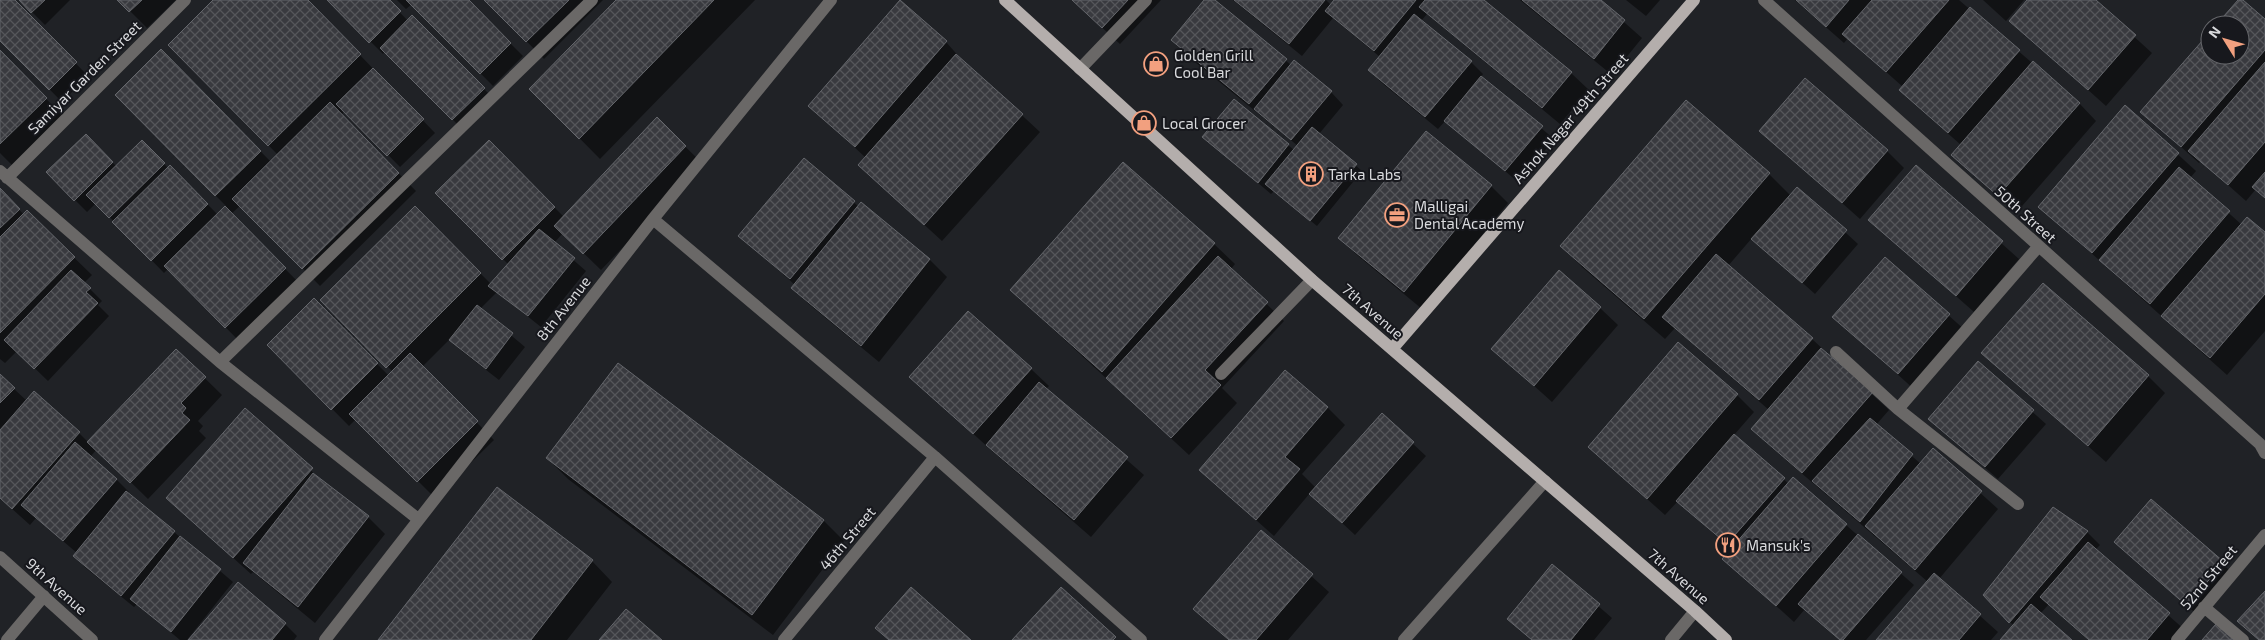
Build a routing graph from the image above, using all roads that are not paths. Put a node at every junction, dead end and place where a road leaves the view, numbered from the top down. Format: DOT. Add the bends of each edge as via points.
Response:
graph roads {
  1 [pos="185,0"];
  2 [pos="592,0"];
  3 [pos="831,0"];
  4 [pos="1005,0"];
  5 [pos="1146,0"];
  6 [pos="1694,0"];
  7 [pos="1764,0"];
  8 [pos="1080,69"];
  9 [pos="3,174"];
  10 [pos="653,219"];
  11 [pos="2038,248"];
  12 [pos="1312,280"];
  13 [pos="1392,348"];
  14 [pos="1836,352"];
  15 [pos="220,362"];
  16 [pos="1221,374"];
  17 [pos="1898,408"];
  18 [pos="2265,454"];
  19 [pos="935,457"];
  20 [pos="1545,481"];
  21 [pos="2018,504"];
  22 [pos="418,519"];
  23 [pos="2265,535"];
  24 [pos="0,557"];
  25 [pos="44,596"];
  26 [pos="2204,607"];
  27 [pos="1695,611"];
  28 [pos="8,640"];
  29 [pos="92,640"];
  30 [pos="325,640"];
  31 [pos="784,640"];
  32 [pos="1142,640"];
  33 [pos="1404,640"];
  34 [pos="1671,640"];
  35 [pos="1726,640"];
  36 [pos="2177,640"];
  37 [pos="2243,640"];
  1 -- 9 [label="street, Samiyar Garden Street"];
  2 -- 15 [label="street"];
  3 -- 10 [label="street, 8th Avenue"];
  4 -- 8 [label="main road, 7th Avenue"];
  5 -- 8 [label="street"];
  6 -- 13 [label="main road, Ashok Nagar 49th Street"];
  7 -- 11 [label="street, 50th Street"];
  8 -- 12 [label="main road, 7th Avenue"];
  9 -- 15 [label="street"];
  10 -- 19 [label="street"];
  10 -- 22 [label="street, 8th Avenue"];
  11 -- 17 [label="street"];
  11 -- 18 [label="street, 50th Street" via="2260,444"];
  12 -- 13 [label="main road, 7th Avenue"];
  12 -- 16 [label="street"];
  13 -- 20 [label="main road, 7th Avenue"];
  14 -- 17 [label="street"];
  15 -- 22 [label="street"];
  17 -- 21 [label="street"];
  19 -- 31 [label="street, 46th Street"];
  19 -- 32 [label="street"];
  20 -- 27 [label="main road, 7th Avenue"];
  20 -- 33 [label="street"];
  22 -- 30 [label="street, 8th Avenue"];
  23 -- 26 [label="street, 52nd Street"];
  24 -- 25 [label="street, 9th Avenue"];
  25 -- 28 [label="street"];
  25 -- 29 [label="street, 9th Avenue"];
  26 -- 36 [label="street, 52nd Street"];
  26 -- 37 [label="street"];
  27 -- 34 [label="street"];
  27 -- 35 [label="main road, 7th Avenue"];
}
